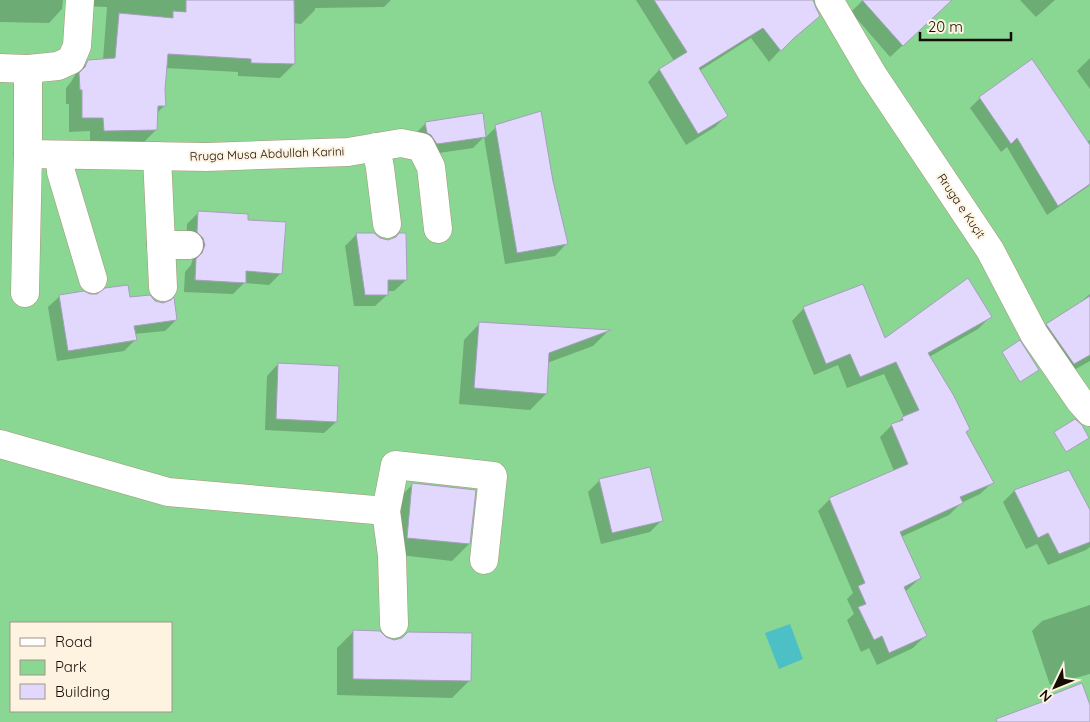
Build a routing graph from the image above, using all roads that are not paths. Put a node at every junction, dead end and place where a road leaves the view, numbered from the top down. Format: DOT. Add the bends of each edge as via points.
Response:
graph roads {
  1 [pos="80,0"];
  2 [pos="829,0"];
  3 [pos="0,68"];
  4 [pos="28,69"];
  5 [pos="376,147"];
  6 [pos="28,154"];
  7 [pos="60,155"];
  8 [pos="157,156"];
  9 [pos="387,224"];
  10 [pos="438,229"];
  11 [pos="161,245"];
  12 [pos="189,245"];
  13 [pos="93,279"];
  14 [pos="163,287"];
  15 [pos="25,293"];
  16 [pos="1090,412"];
  17 [pos="0,444"];
  18 [pos="386,511"];
  19 [pos="484,560"];
  20 [pos="394,624"];
  1 -- 4 [label="street" via="77,46 71,60 58,66"];
  2 -- 16 [label="street, Rruga e Kuçit" via="873,75 990,250 1034,334"];
  3 -- 4 [label="street"];
  4 -- 6 [label="street"];
  5 -- 8 [label="street, Rruga Musa Abdullah Karini" via="348,152"];
  5 -- 9 [label="street"];
  5 -- 10 [label="street, Rruga Musa Abdullah Karini" via="401,143 421,147 431,167"];
  6 -- 7 [label="street, Rruga Musa Abdullah Karini"];
  6 -- 15 [label="street"];
  7 -- 8 [label="street, Rruga Musa Abdullah Karini"];
  7 -- 13 [label="street"];
  8 -- 11 [label="street"];
  11 -- 12 [label="street"];
  11 -- 14 [label="street"];
  17 -- 18 [label="street" via="168,492"];
  18 -- 19 [label="street" via="395,465 493,476"];
  18 -- 20 [label="street" via="392,556"];
}
